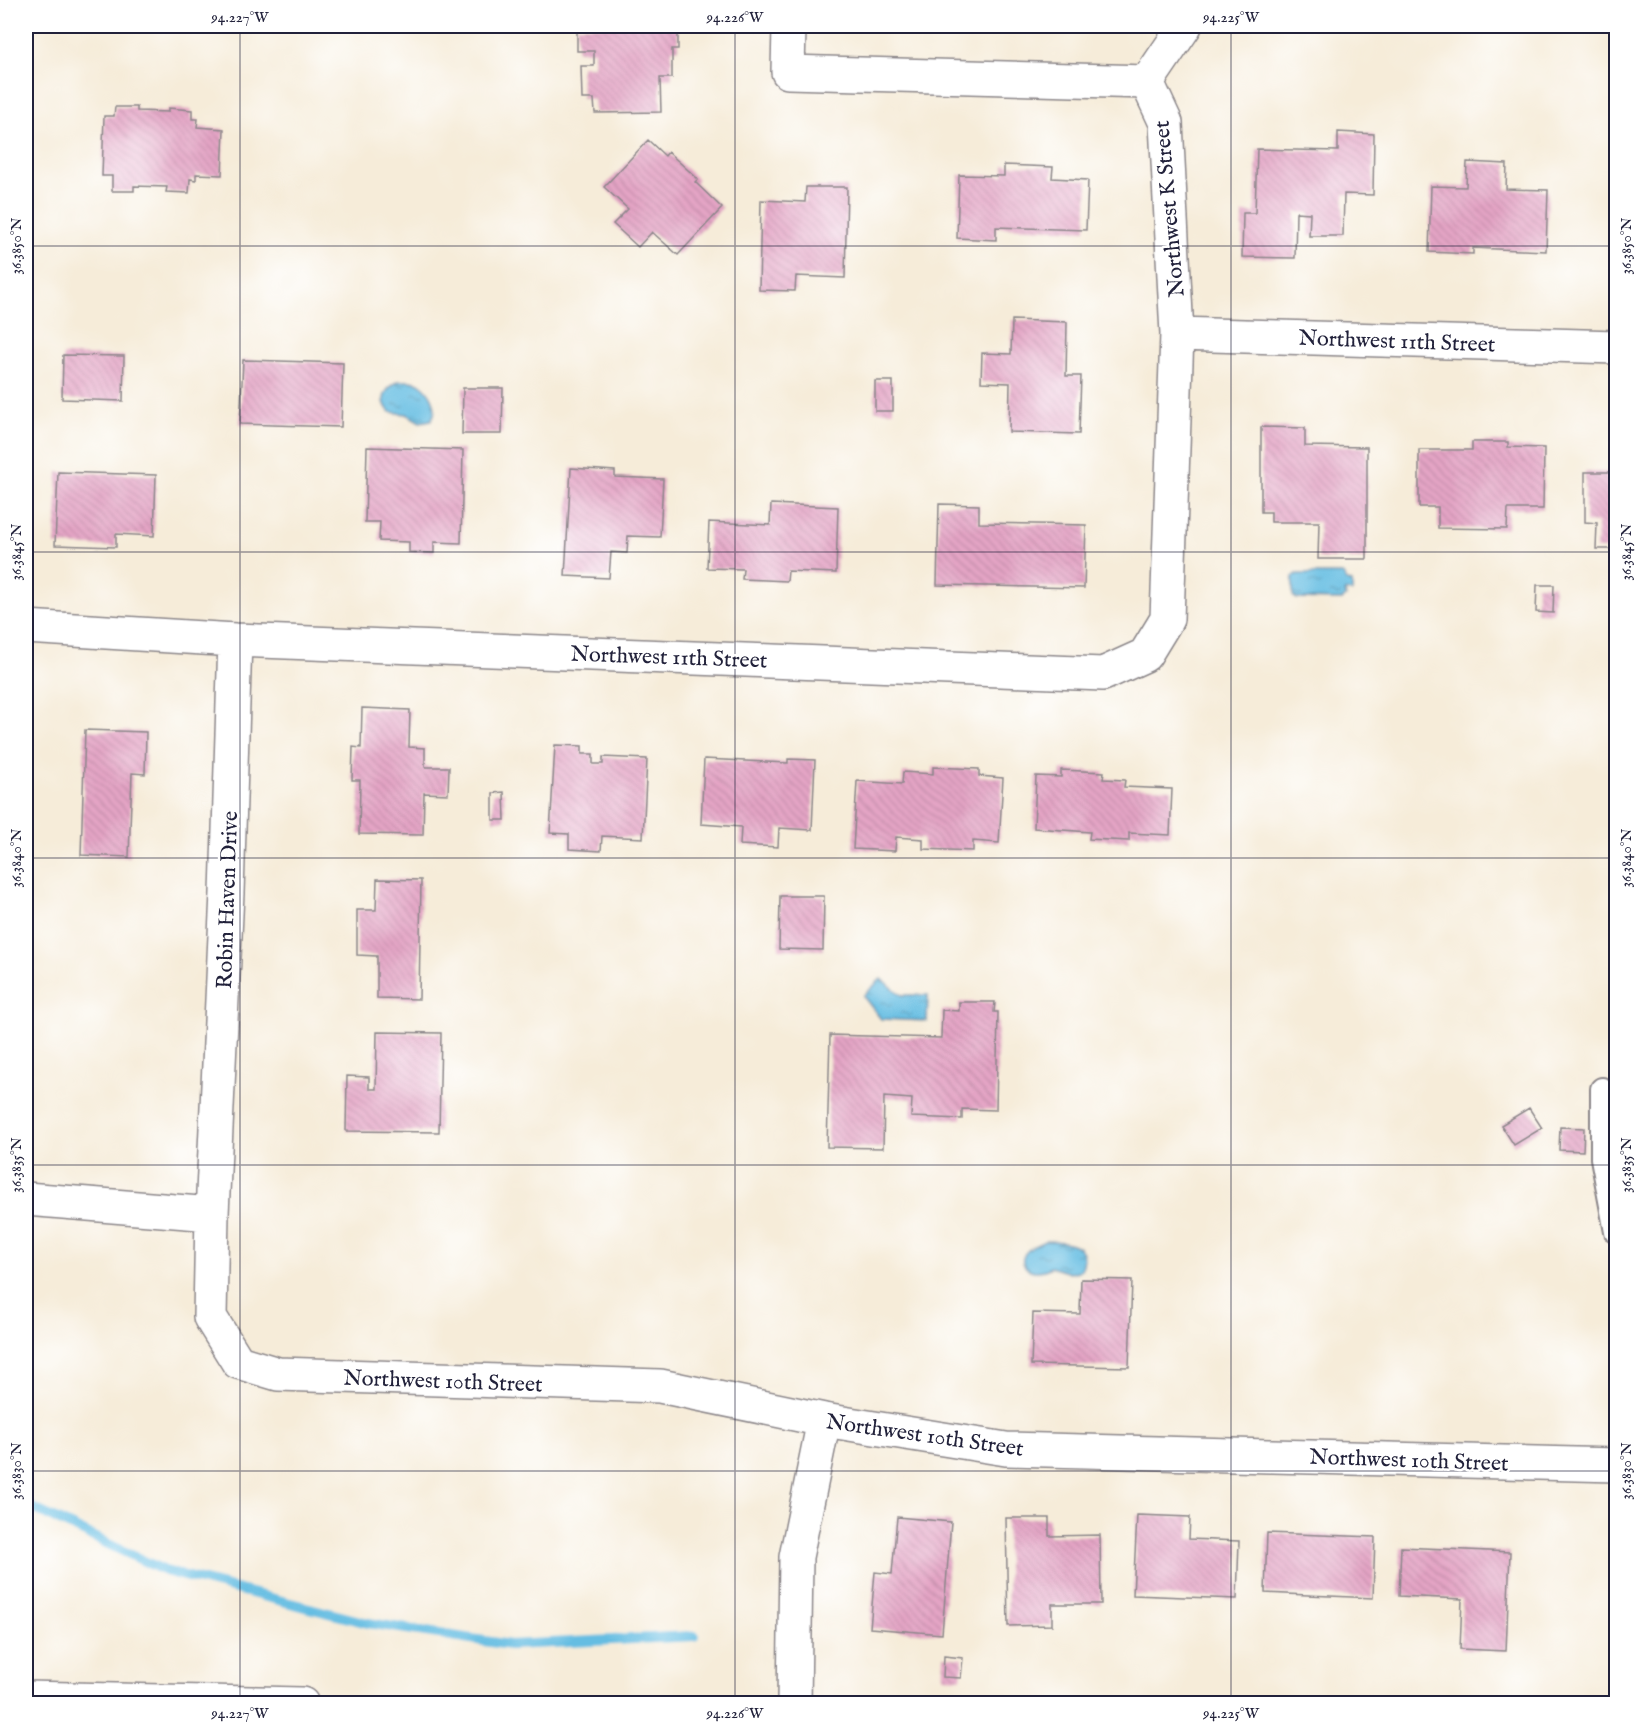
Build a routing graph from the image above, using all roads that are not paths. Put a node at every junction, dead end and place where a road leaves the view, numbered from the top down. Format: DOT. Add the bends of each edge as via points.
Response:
graph roads {
  1 [pos="789,26"];
  2 [pos="1185,26"];
  3 [pos="1147,82"];
  4 [pos="1177,334"];
  5 [pos="1617,347"];
  6 [pos="26,627"];
  7 [pos="235,640"];
  8 [pos="1103,674"];
  9 [pos="1602,1089"];
  10 [pos="26,1199"];
  11 [pos="212,1214"];
  12 [pos="1617,1232"];
  13 [pos="238,1362"];
  14 [pos="824,1420"];
  15 [pos="1617,1465"];
  16 [pos="26,1698"];
  17 [pos="302,1704"];
  18 [pos="794,1704"];
  1 -- 3 [label="street" via="788,72"];
  2 -- 3 [label="street"];
  3 -- 4 [label="street, Northwest K Street" via="1166,123"];
  4 -- 5 [label="street, Northwest 11th Street"];
  4 -- 8 [label="street, Northwest K Street" via="1167,620 1146,655"];
  6 -- 7 [label="street"];
  7 -- 8 [label="street, Northwest 11th Street"];
  7 -- 11 [label="street, Robin Haven Drive"];
  9 -- 12 [label="lane" via="1602,1158"];
  10 -- 11 [label="street"];
  11 -- 13 [label="street, Robin Haven Drive" via="210,1317"];
  13 -- 14 [label="street, Northwest 10th Street" via="278,1374 660,1386"];
  14 -- 15 [label="street, Northwest 10th Street" via="1006,1449"];
  14 -- 18 [label="street" via="796,1557"];
  16 -- 17 [label="street"];
}
